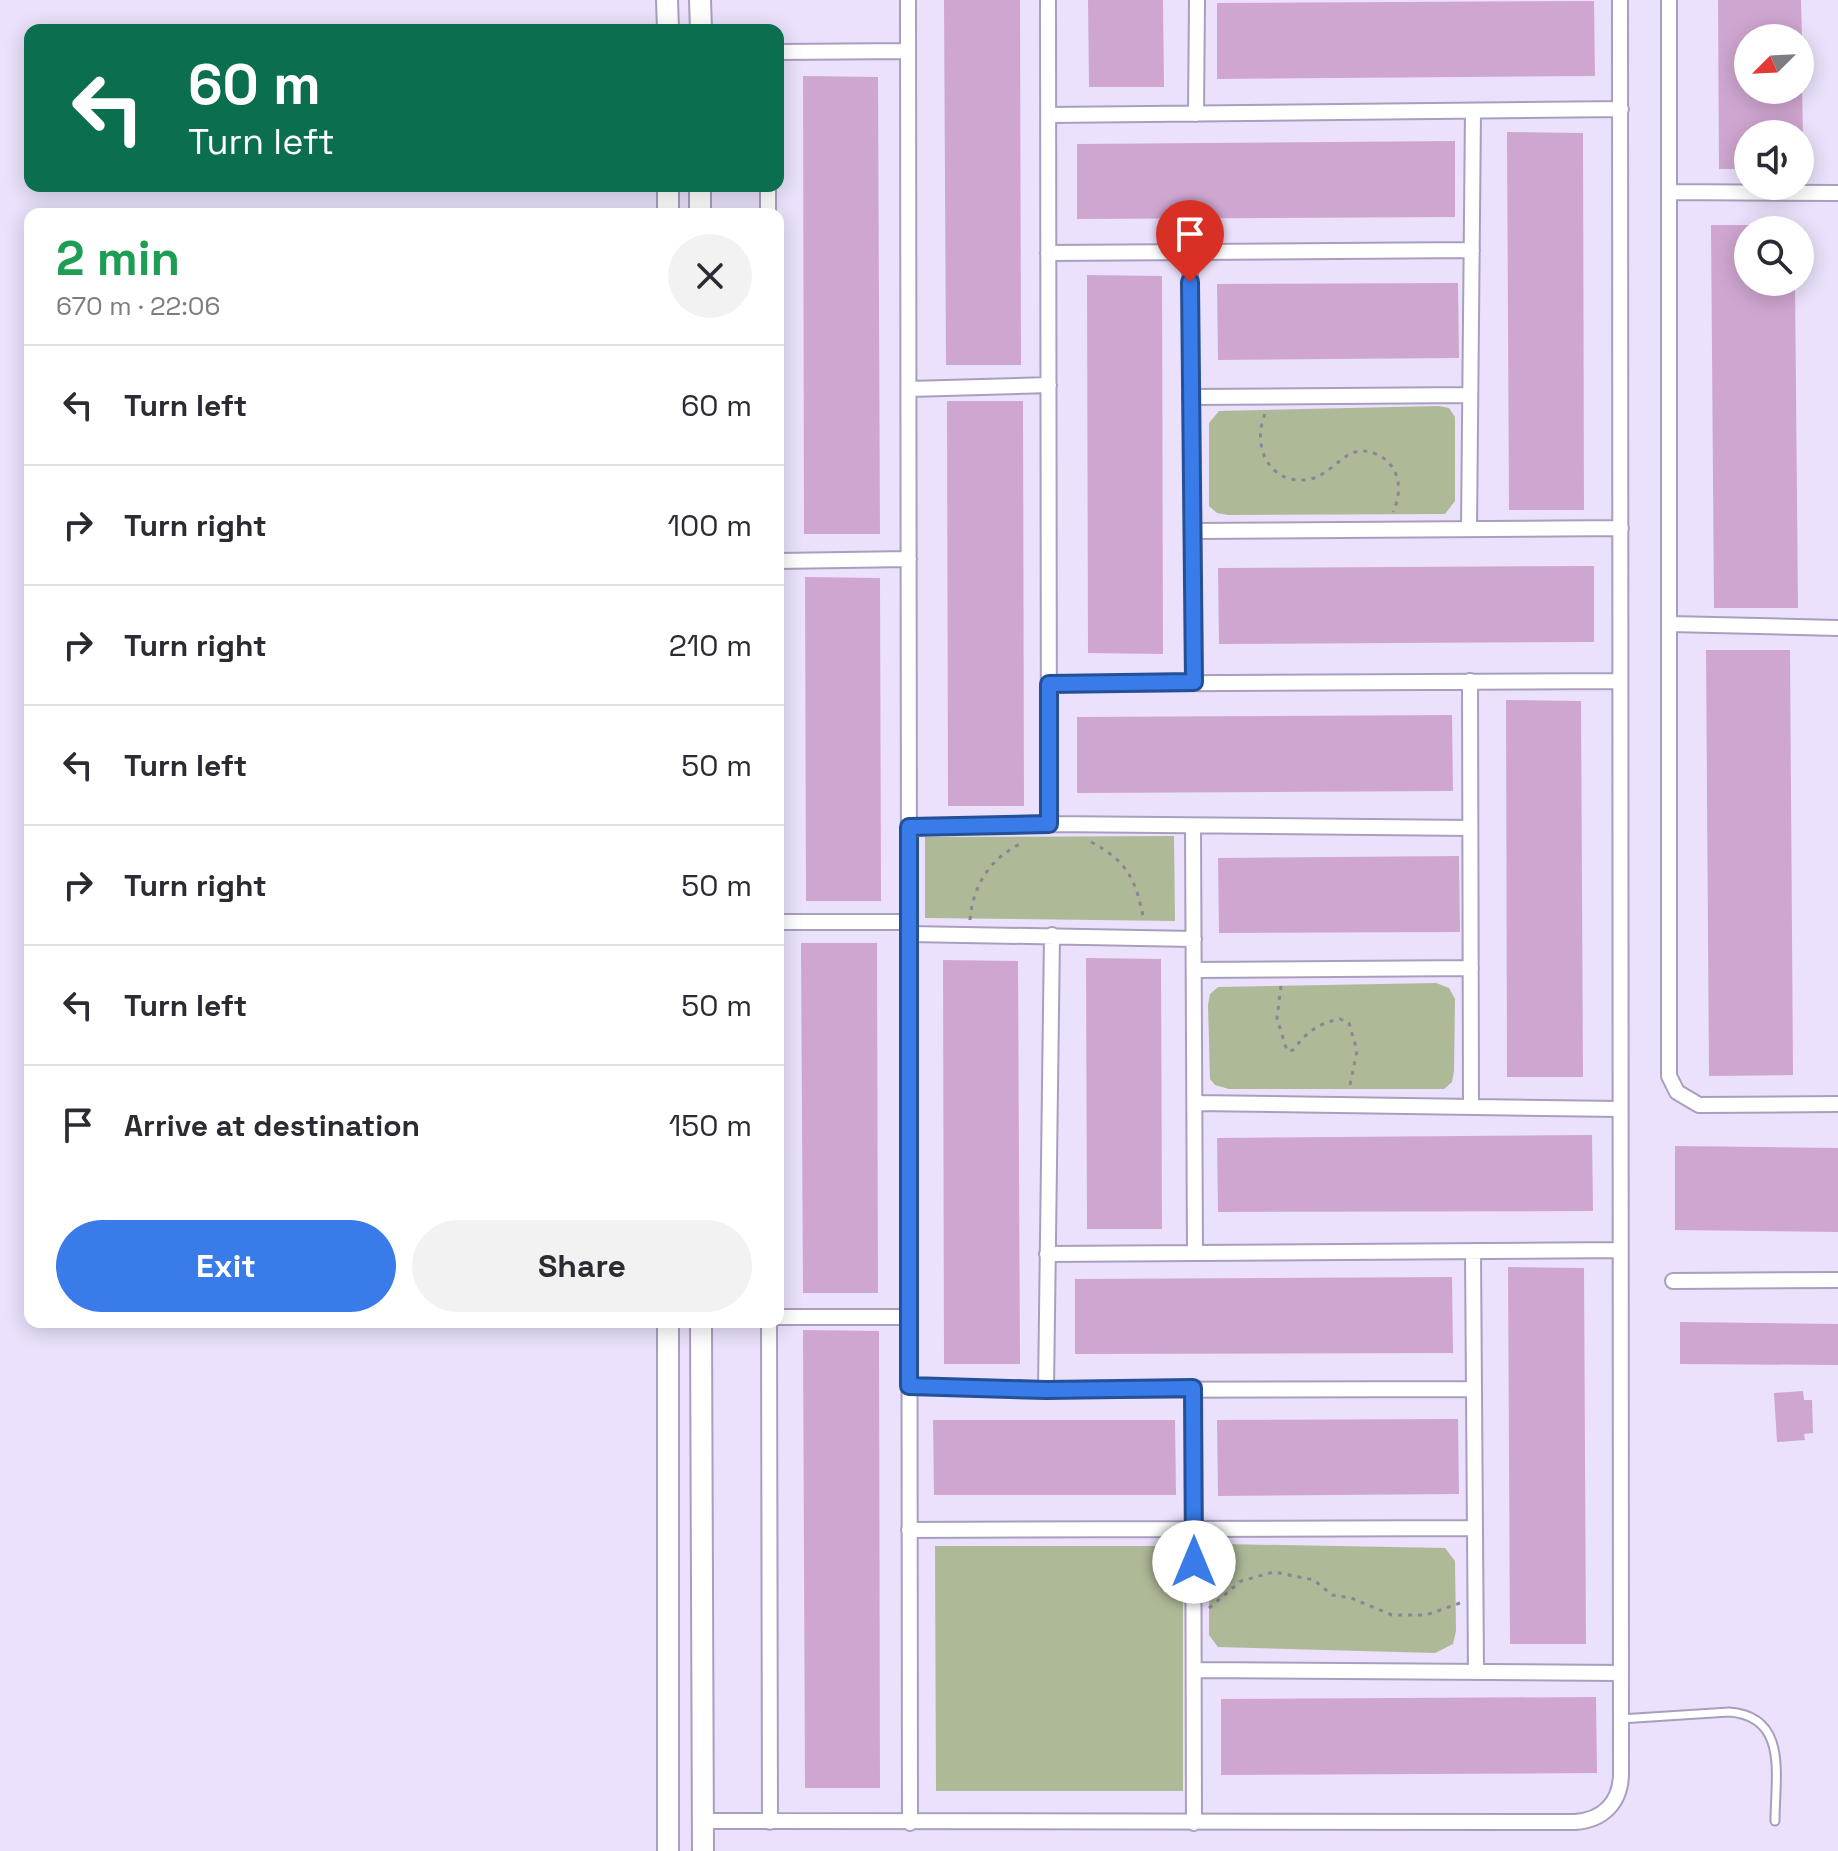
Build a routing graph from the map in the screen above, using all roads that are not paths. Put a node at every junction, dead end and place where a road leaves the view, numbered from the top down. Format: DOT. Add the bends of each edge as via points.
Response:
graph roads {
  1 [pos="667,0"];
  2 [pos="700,0"];
  3 [pos="908,0"];
  4 [pos="1048,0"];
  5 [pos="1197,0"];
  6 [pos="1620,0"];
  7 [pos="1669,0"];
  8 [pos="668,24"];
  9 [pos="701,24"];
  10 [pos="908,51"];
  11 [pos="784,52"];
  12 [pos="1621,109"];
  13 [pos="1473,111"];
  14 [pos="1196,114"];
  15 [pos="1048,115"];
  16 [pos="1670,192"];
  17 [pos="1838,193"];
  18 [pos="1472,250"];
  19 [pos="1048,253"];
  20 [pos="1190,254"];
  21 [pos="1049,385"];
  22 [pos="909,389"];
  23 [pos="1470,395"];
  24 [pos="1190,397"];
  25 [pos="1621,528"];
  26 [pos="1469,529"];
  27 [pos="1193,531"];
  28 [pos="909,559"];
  29 [pos="784,561"];
  30 [pos="1670,624"];
  31 [pos="1838,628"];
  32 [pos="1470,681"];
  33 [pos="1620,681"];
  34 [pos="1194,682"];
  35 [pos="1049,684"];
  36 [pos="1057,824"];
  37 [pos="909,827"];
  38 [pos="1193,827"];
  39 [pos="1470,828"];
  40 [pos="784,922"];
  41 [pos="909,928"];
  42 [pos="1052,935"];
  43 [pos="1194,939"];
  44 [pos="1471,968"];
  45 [pos="1194,970"];
  46 [pos="1195,1103"];
  47 [pos="1838,1104"];
  48 [pos="1471,1107"];
  49 [pos="1619,1109"];
  50 [pos="1620,1250"];
  51 [pos="1473,1251"];
  52 [pos="1195,1253"];
  53 [pos="1047,1254"];
  54 [pos="1838,1280"];
  55 [pos="1673,1281"];
  56 [pos="784,1317"];
  57 [pos="909,1317"];
  58 [pos="668,1328"];
  59 [pos="701,1328"];
  60 [pos="769,1328"];
  61 [pos="909,1386"];
  62 [pos="1193,1388"];
  63 [pos="1474,1389"];
  64 [pos="1046,1390"];
  65 [pos="1475,1528"];
  66 [pos="909,1530"];
  67 [pos="1193,1530"];
  68 [pos="1194,1670"];
  69 [pos="1476,1672"];
  70 [pos="1620,1673"];
  71 [pos="1620,1719"];
  72 [pos="702,1821"];
  73 [pos="1775,1821"];
  74 [pos="770,1822"];
  75 [pos="910,1823"];
  76 [pos="1194,1823"];
  77 [pos="668,1851"];
  78 [pos="703,1851"];
  1 -- 8 [label="street"];
  2 -- 9 [label="street"];
  3 -- 10 [label="street"];
  4 -- 15 [label="street"];
  5 -- 14 [label="street"];
  6 -- 12 [label="street"];
  7 -- 16 [label="street"];
  10 -- 11 [label="street"];
  10 -- 22 [label="street"];
  12 -- 13 [label="street"];
  12 -- 25 [label="street"];
  13 -- 14 [label="street"];
  13 -- 18 [label="street"];
  14 -- 15 [label="street"];
  15 -- 19 [label="street"];
  16 -- 17 [label="street"];
  16 -- 30 [label="street"];
  18 -- 20 [label="street"];
  18 -- 23 [label="street"];
  19 -- 20 [label="street"];
  19 -- 21 [label="street"];
  20 -- 24 [label="street"];
  21 -- 22 [label="street"];
  21 -- 35 [label="street"];
  22 -- 28 [label="street"];
  23 -- 24 [label="street"];
  23 -- 26 [label="street"];
  24 -- 27 [label="street"];
  25 -- 26 [label="street"];
  25 -- 33 [label="street"];
  26 -- 27 [label="street"];
  27 -- 34 [label="street"];
  28 -- 29 [label="street"];
  28 -- 37 [label="street"];
  30 -- 31 [label="street"];
  30 -- 47 [label="street" via="1672,1084 1683,1098 1699,1105"];
  32 -- 33 [label="street"];
  32 -- 34 [label="street"];
  32 -- 39 [label="street"];
  33 -- 49 [label="street"];
  34 -- 35 [label="street"];
  35 -- 36 [label="street"];
  36 -- 37 [label="street"];
  36 -- 38 [label="street"];
  37 -- 41 [label="street"];
  38 -- 39 [label="street"];
  38 -- 43 [label="street"];
  39 -- 44 [label="street"];
  40 -- 41 [label="street"];
  41 -- 42 [label="street"];
  41 -- 57 [label="street"];
  42 -- 43 [label="street"];
  42 -- 53 [label="street"];
  43 -- 45 [label="street"];
  44 -- 45 [label="street"];
  44 -- 48 [label="street"];
  45 -- 46 [label="street"];
  46 -- 48 [label="street"];
  46 -- 52 [label="street"];
  48 -- 49 [label="street"];
  49 -- 50 [label="street"];
  50 -- 51 [label="street"];
  50 -- 70 [label="street"];
  51 -- 52 [label="street"];
  51 -- 63 [label="street"];
  52 -- 53 [label="street"];
  53 -- 64 [label="street"];
  54 -- 55 [label="street"];
  56 -- 57 [label="street"];
  57 -- 61 [label="street"];
  58 -- 77 [label="street"];
  59 -- 72 [label="street"];
  60 -- 74 [label="street"];
  61 -- 64 [label="street"];
  61 -- 66 [label="street"];
  62 -- 63 [label="street"];
  62 -- 64 [label="street"];
  62 -- 67 [label="street"];
  63 -- 65 [label="street"];
  65 -- 67 [label="street"];
  65 -- 69 [label="street"];
  66 -- 67 [label="street"];
  66 -- 75 [label="street"];
  67 -- 68 [label="street"];
  68 -- 69 [label="street"];
  68 -- 76 [label="street"];
  69 -- 70 [label="street"];
  70 -- 71 [label="street"];
  71 -- 73 [label="lane" via="1729,1712 1757,1719 1774,1743"];
  71 -- 76 [label="street" via="1620,1787 1609,1809 1587,1821"];
  72 -- 74 [label="street"];
  72 -- 78 [label="street"];
  74 -- 75 [label="street"];
  75 -- 76 [label="street"];
}
